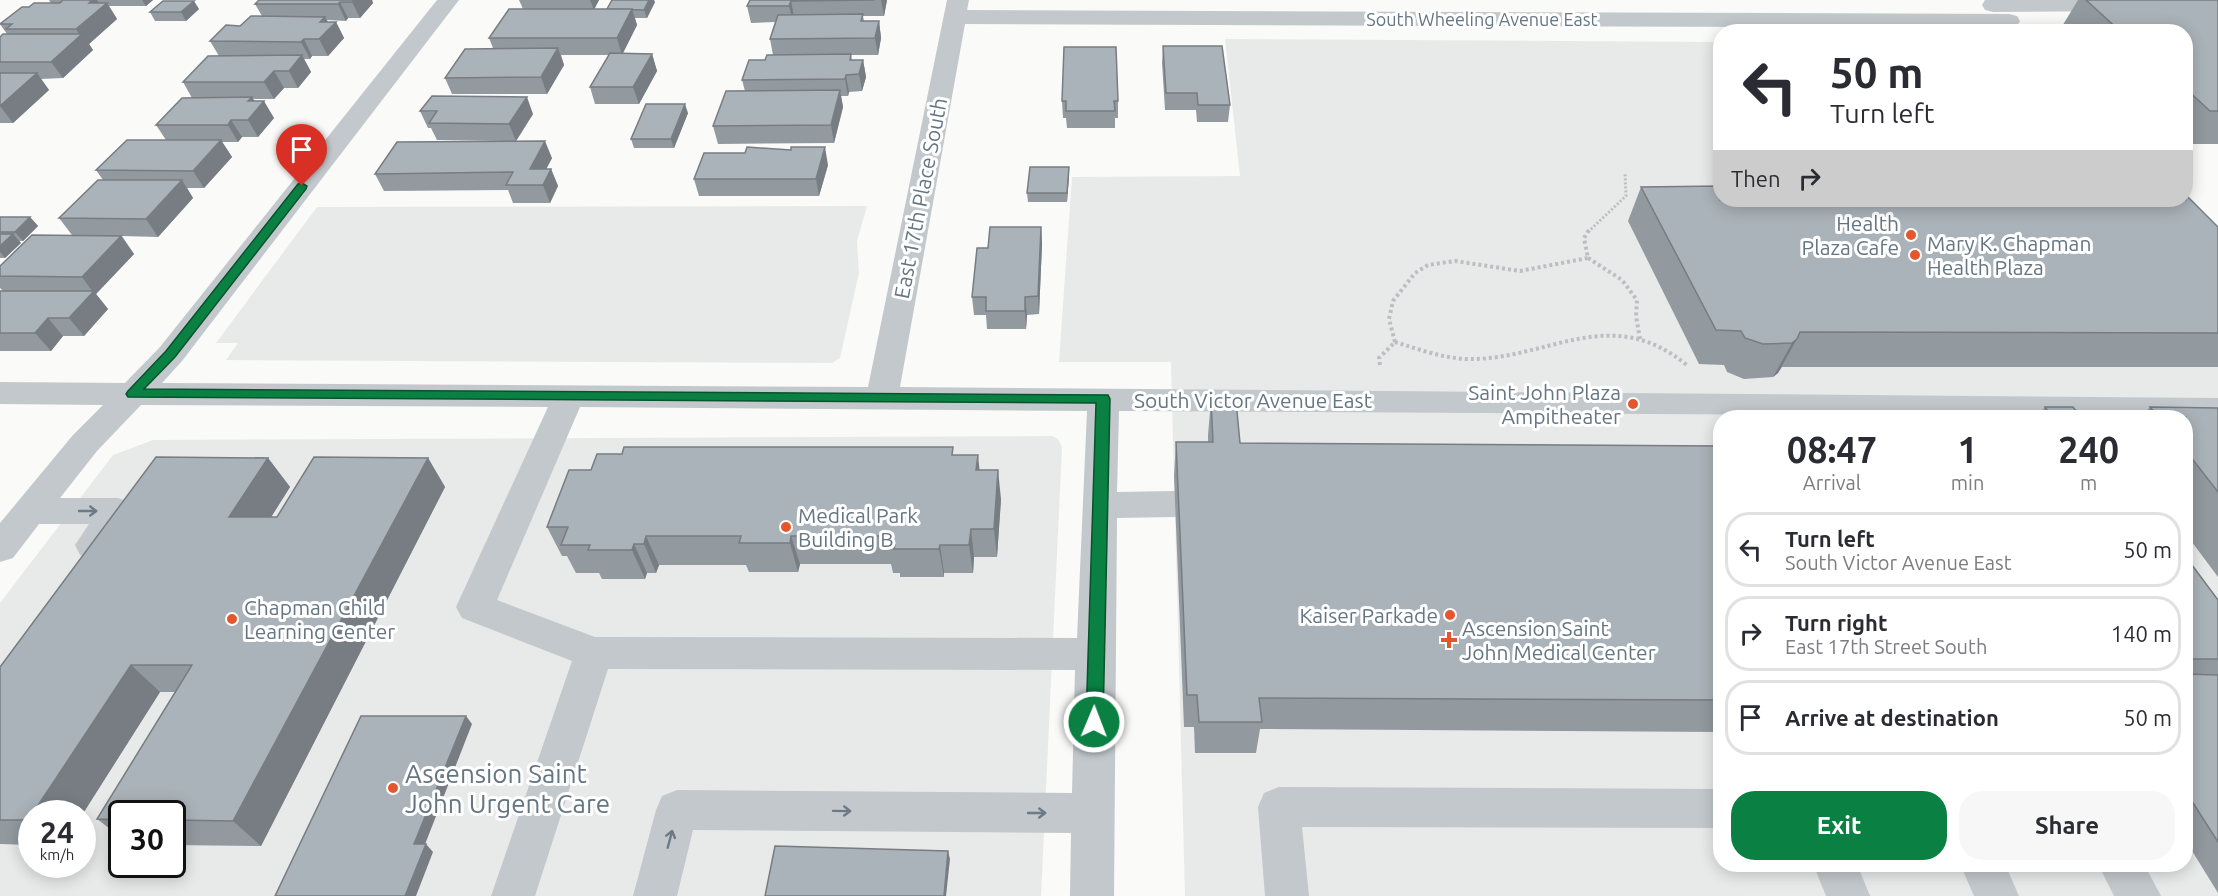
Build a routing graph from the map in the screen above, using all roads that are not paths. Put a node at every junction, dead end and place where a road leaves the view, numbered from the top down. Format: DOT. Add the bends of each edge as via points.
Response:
graph roads {
  1 [pos="448,0"];
  2 [pos="1990,3"];
  3 [pos="2141,4"];
  4 [pos="956,8"];
  5 [pos="1896,24"];
  6 [pos="2012,24"];
  7 [pos="0,393"];
  8 [pos="132,394"];
  9 [pos="882,397"];
  10 [pos="568,398"];
  11 [pos="1103,399"];
  12 [pos="2218,409"];
  13 [pos="1175,504"];
  14 [pos="1100,505"];
  15 [pos="30,511"];
  16 [pos="0,549"];
  17 [pos="76,567"];
  18 [pos="594,653"];
  19 [pos="1095,654"];
  20 [pos="1713,809"];
  21 [pos="1093,813"];
  22 [pos="1838,872"];
  23 [pos="1986,872"];
  24 [pos="2125,872"];
  25 [pos="513,896"];
  26 [pos="654,896"];
  27 [pos="1092,896"];
  28 [pos="1287,896"];
  29 [pos="1848,896"];
  30 [pos="1997,896"];
  31 [pos="2139,896"];
  1 -- 8 [label="street" via="171,354"];
  2 -- 3 [label="street"];
  2 -- 6 [label="street"];
  4 -- 5 [label="street, South Wheeling Avenue East"];
  4 -- 9 [label="street, East 17th Place South"];
  7 -- 8 [label="street, South Victor Avenue East"];
  8 -- 10 [label="street, South Victor Avenue East"];
  8 -- 15 [label="street" via="85,443"];
  9 -- 10 [label="street, South Victor Avenue East"];
  9 -- 11 [label="street, South Victor Avenue East"];
  10 -- 18 [label="street" via="475,607"];
  11 -- 12 [label="street, South Victor Avenue East"];
  11 -- 14 [label="street"];
  13 -- 14 [label="street"];
  14 -- 19 [label="street"];
  15 -- 16 [label="street"];
  15 -- 17 [label="street, one-way" via="118,511"];
  18 -- 19 [label="street"];
  18 -- 25 [label="street"];
  19 -- 21 [label="street"];
  20 -- 28 [label="street" via="1279,807"];
  26 -- 21 [label="street, one-way" via="677,810"];
  21 -- 27 [label="street"];
  22 -- 29 [label="street"];
  23 -- 30 [label="street"];
  24 -- 31 [label="street"];
}
